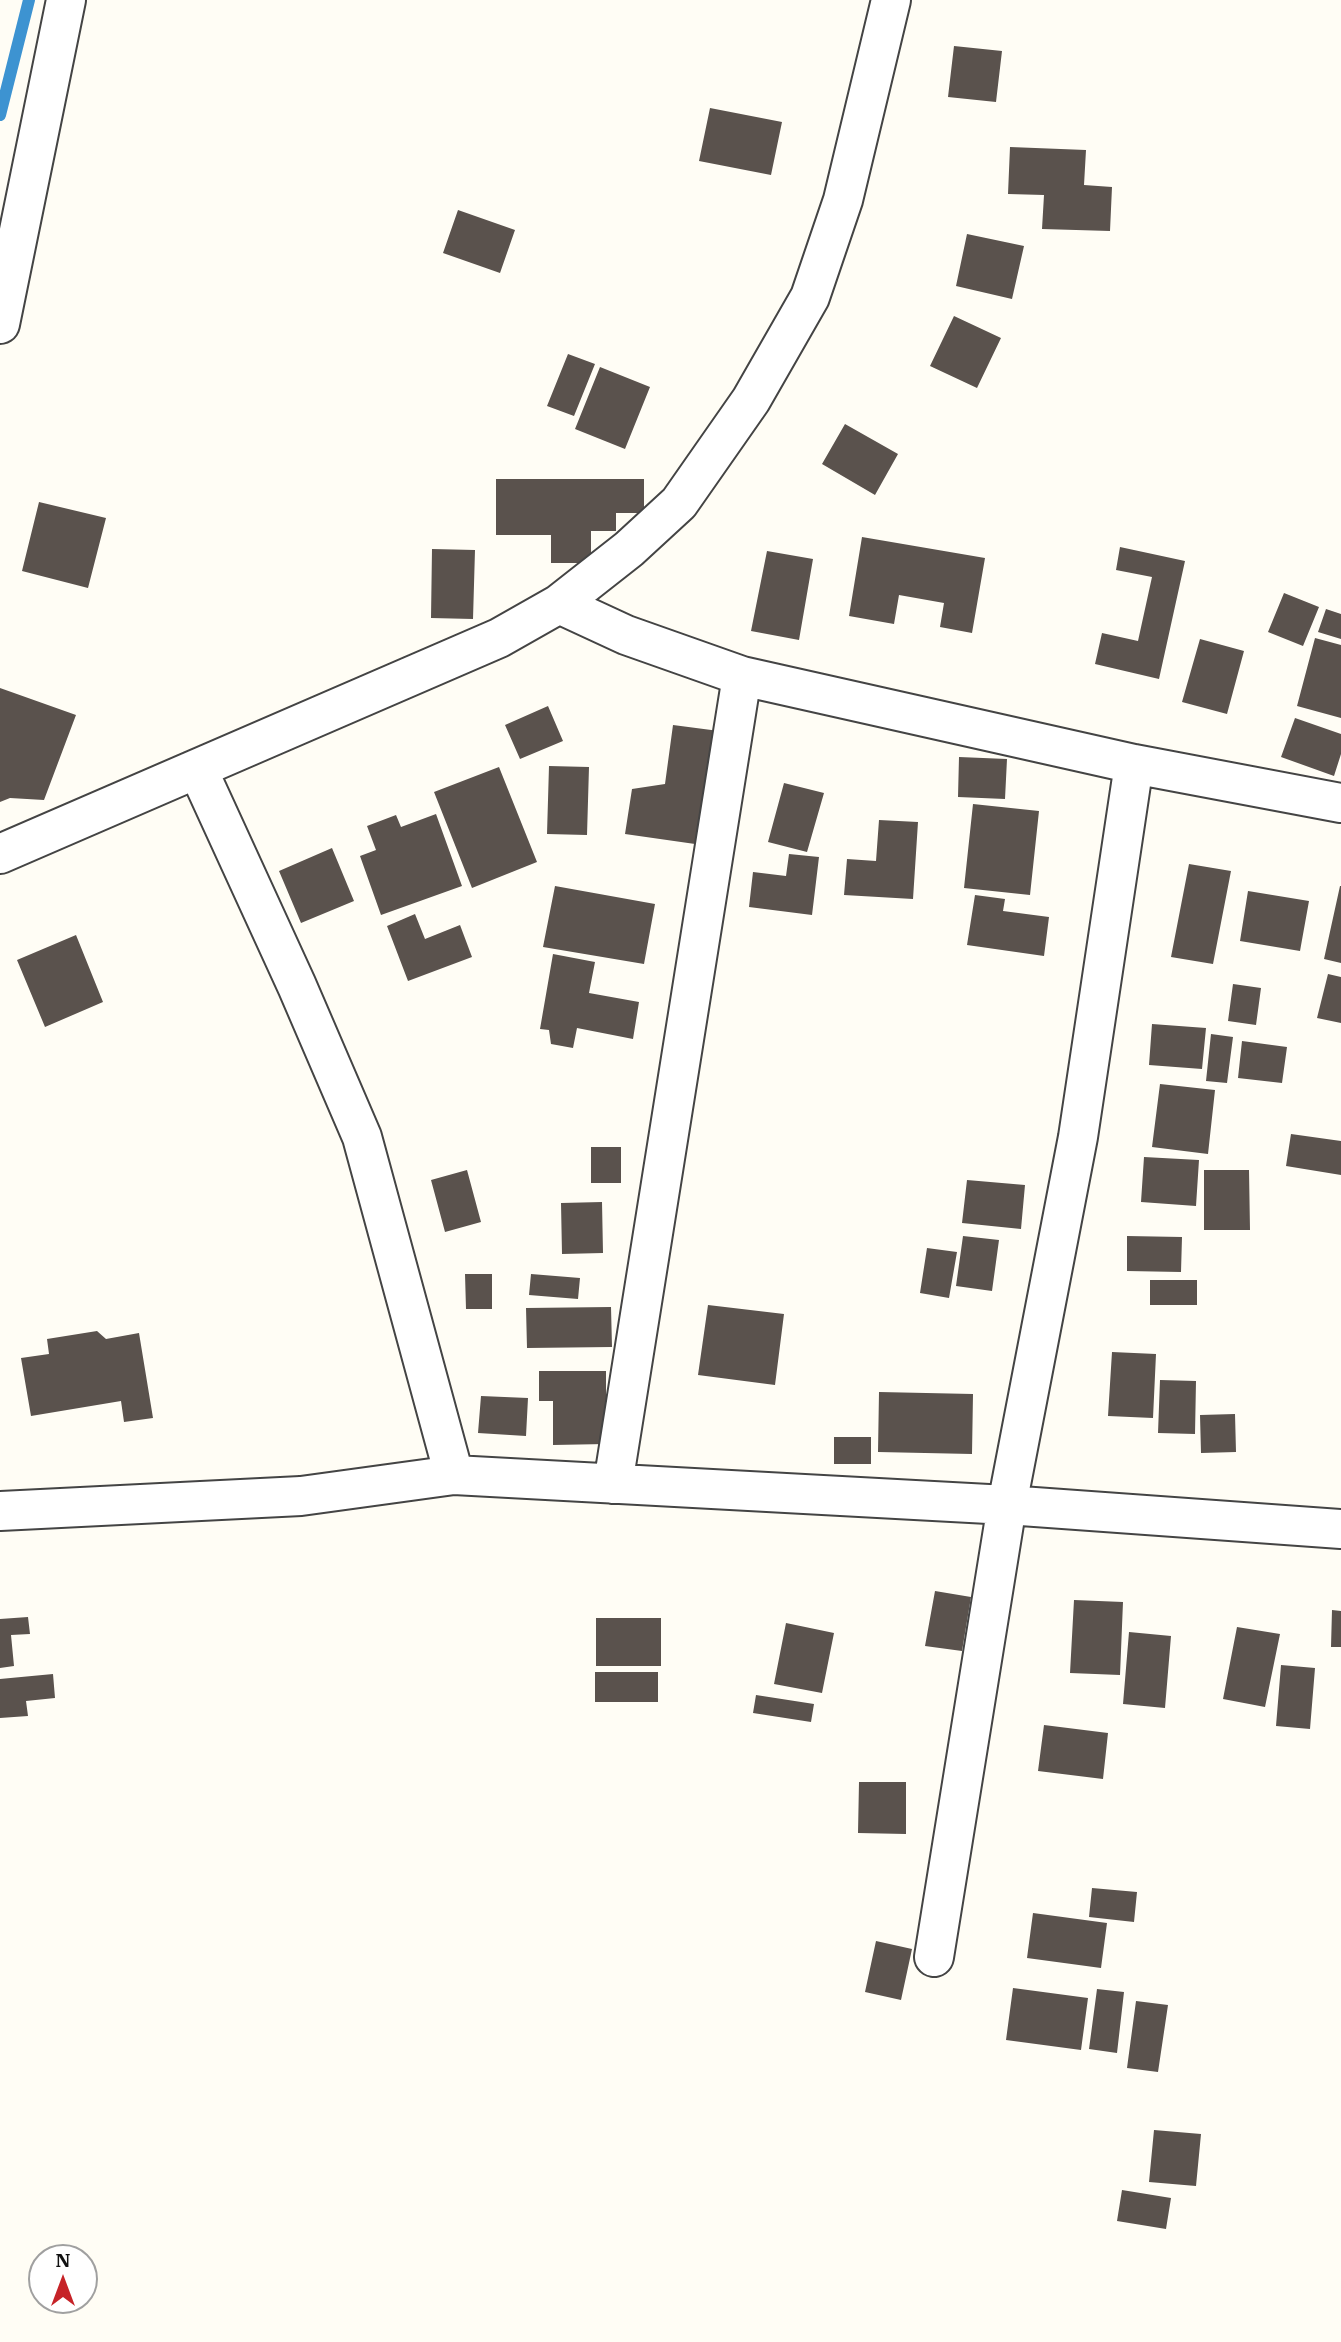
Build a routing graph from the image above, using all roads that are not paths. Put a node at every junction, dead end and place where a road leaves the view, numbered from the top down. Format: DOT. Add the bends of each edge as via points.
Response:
graph roads {
  1 [pos="66,0"];
  2 [pos="891,0"];
  3 [pos="0,324"];
  4 [pos="559,604"];
  5 [pos="742,676"];
  6 [pos="1134,764"];
  7 [pos="198,771"];
  8 [pos="1341,803"];
  9 [pos="0,854"];
  10 [pos="454,1475"];
  11 [pos="613,1484"];
  12 [pos="1007,1505"];
  13 [pos="0,1511"];
  14 [pos="1341,1529"];
  15 [pos="934,1957"];
  1 -- 3 [label="street"];
  2 -- 4 [label="street" via="843,200 810,297 751,400 679,503"];
  4 -- 5 [label="street" via="626,635"];
  4 -- 7 [label="street" via="499,638"];
  5 -- 6 [label="street"];
  5 -- 11 [label="street"];
  6 -- 8 [label="street"];
  6 -- 12 [label="street" via="1078,1137"];
  7 -- 9 [label="street"];
  7 -- 10 [label="street" via="362,1137"];
  10 -- 11 [label="street"];
  10 -- 13 [label="street" via="301,1496"];
  11 -- 12 [label="street"];
  12 -- 14 [label="street"];
  12 -- 15 [label="street"];
}
